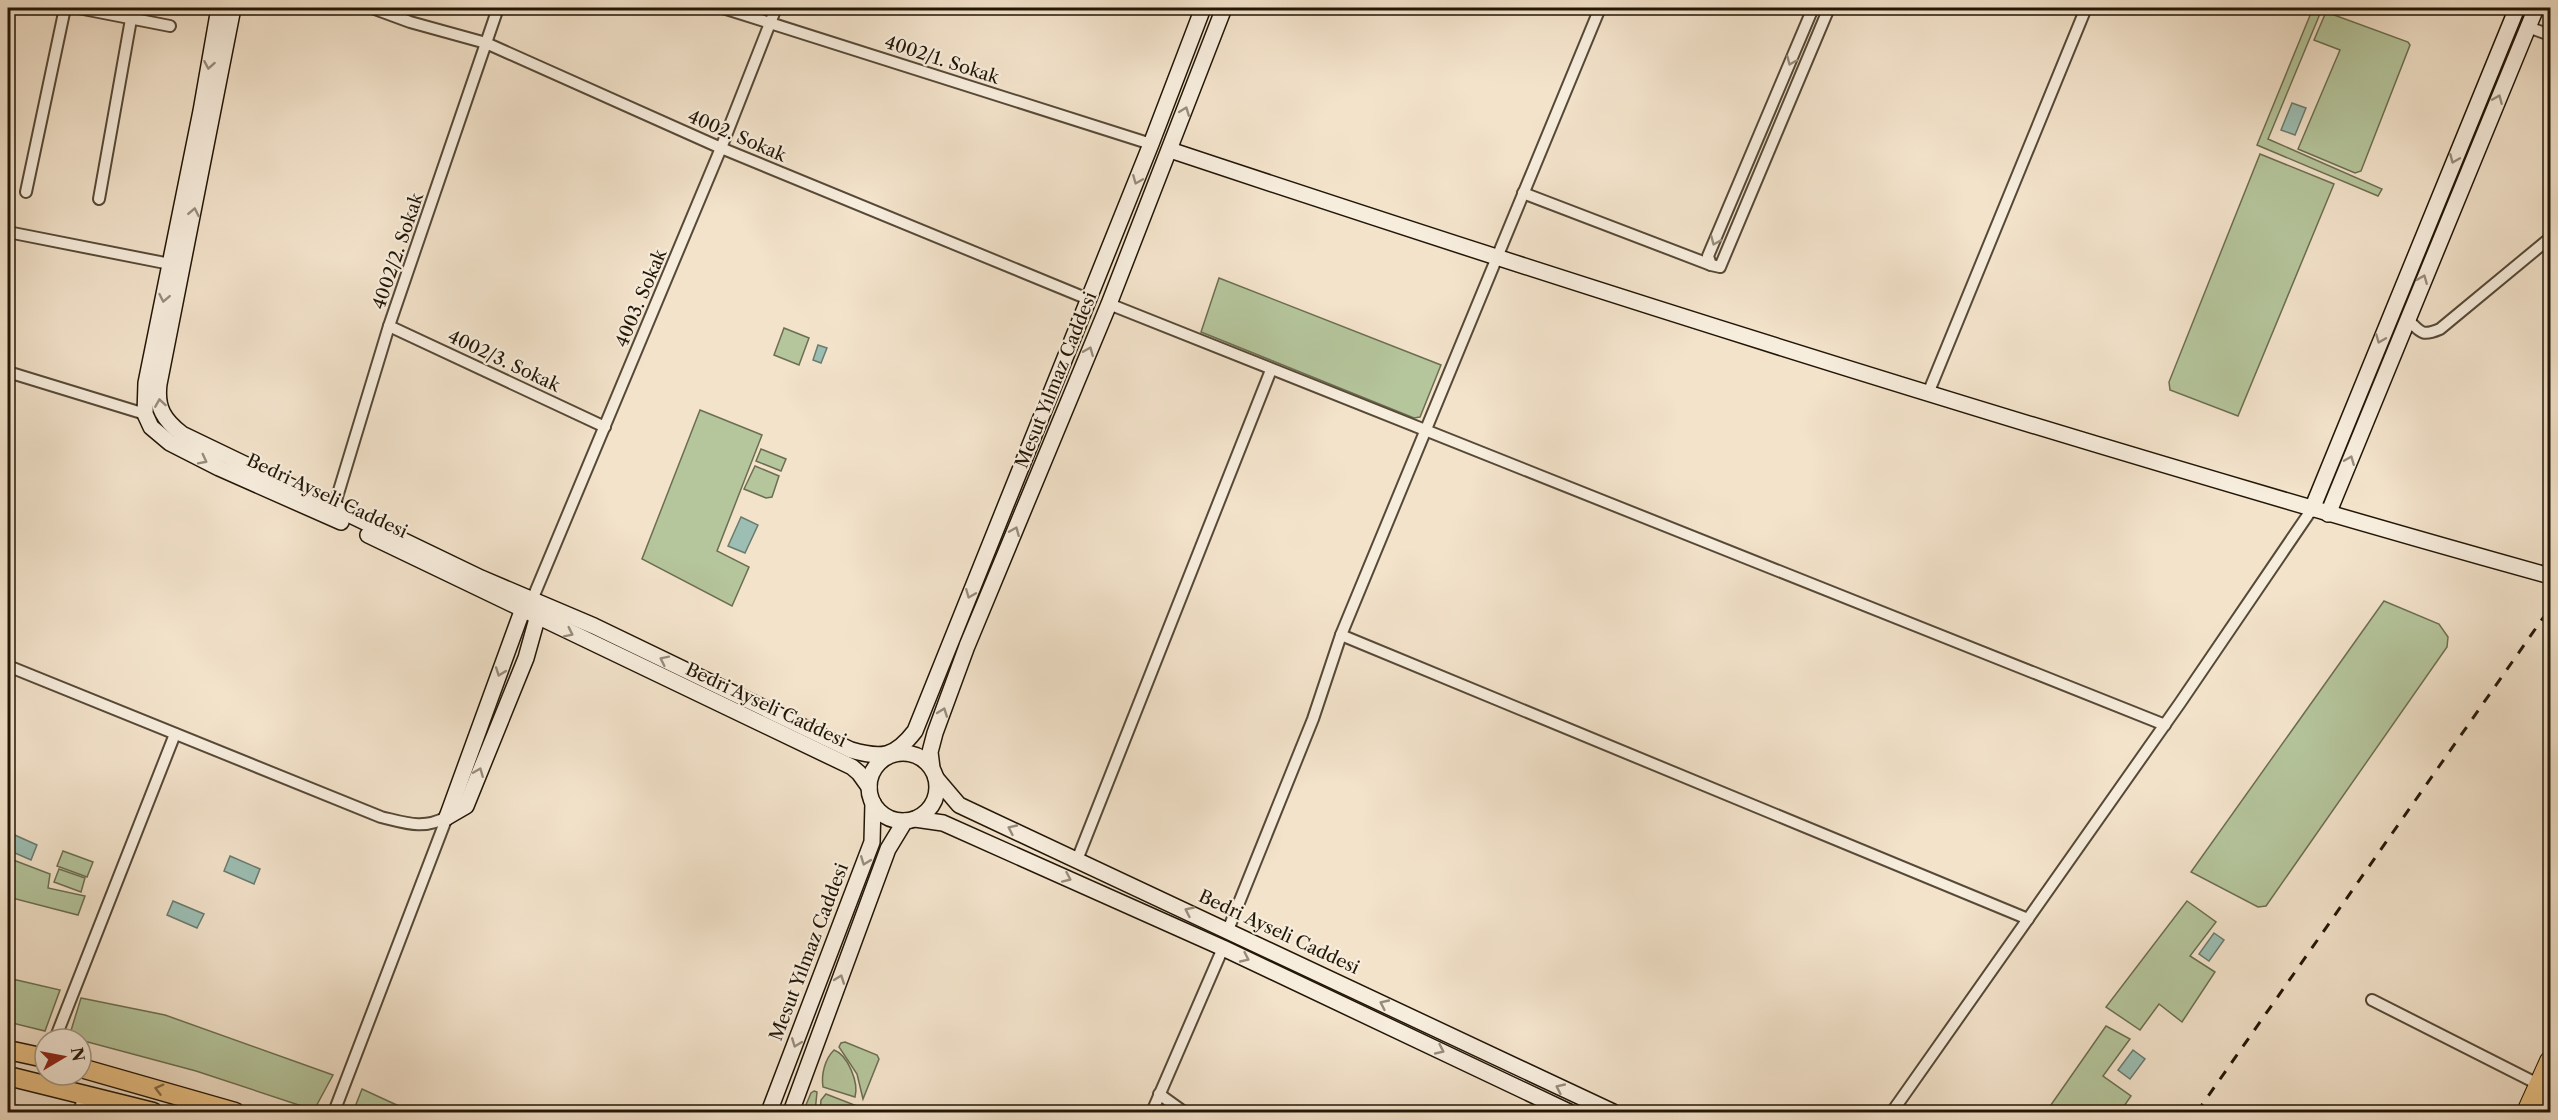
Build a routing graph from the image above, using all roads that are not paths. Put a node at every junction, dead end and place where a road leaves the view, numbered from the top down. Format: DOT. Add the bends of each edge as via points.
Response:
graph roads {
  1 [pos="65,8"];
  2 [pos="78,8"];
  3 [pos="219,8"];
  4 [pos="233,8"];
  5 [pos="372,8"];
  6 [pos="498,8"];
  7 [pos="723,8"];
  8 [pos="776,8"];
  9 [pos="1203,8"];
  10 [pos="1224,8"];
  11 [pos="1600,8"];
  12 [pos="1814,8"];
  13 [pos="1829,8"];
  14 [pos="2086,8"];
  15 [pos="2507,8"];
  16 [pos="2517,8"];
  17 [pos="2533,9"];
  18 [pos="132,13"];
  19 [pos="770,23"];
  20 [pos="2510,24"];
  21 [pos="170,26"];
  22 [pos="2528,27"];
  23 [pos="2550,35"];
  24 [pos="486,44"];
  25 [pos="1151,144"];
  26 [pos="721,148"];
  27 [pos="1170,150"];
  28 [pos="26,192"];
  29 [pos="1523,193"];
  30 [pos="99,199"];
  31 [pos="8,232"];
  32 [pos="2550,238"];
  33 [pos="1495,258"];
  34 [pos="170,264"];
  35 [pos="1711,265"];
  36 [pos="1088,299"];
  37 [pos="1109,304"];
  38 [pos="2407,319"];
  39 [pos="389,326"];
  40 [pos="1272,370"];
  41 [pos="8,372"];
  42 [pos="1929,392"];
  43 [pos="144,414"];
  44 [pos="605,427"];
  45 [pos="1426,432"];
  46 [pos="334,507"];
  47 [pos="2312,509"];
  48 [pos="2328,514"];
  49 [pos="2550,576"];
  50 [pos="532,606"];
  51 [pos="1341,635"];
  52 [pos="8,666"];
  53 [pos="2165,725"];
  54 [pos="175,734"];
  55 [pos="890,755"];
  56 [pos="934,773"];
  57 [pos="869,787"];
  58 [pos="873,803"];
  59 [pos="447,817"];
  60 [pos="910,820"];
  61 [pos="1077,860"];
  62 [pos="2028,919"];
  63 [pos="1228,930"];
  64 [pos="1223,948"];
  65 [pos="2372,1000"];
  66 [pos="60,1027"];
  67 [pos="8,1050"];
  68 [pos="33,1055"];
  69 [pos="2550,1061"];
  70 [pos="93,1072"];
  71 [pos="8,1076"];
  72 [pos="2545,1092"];
  73 [pos="83,1093"];
  74 [pos="1159,1094"];
  75 [pos="80,1113"];
  76 [pos="153,1113"];
  77 [pos="235,1113"];
  78 [pos="334,1113"];
  79 [pos="769,1113"];
  80 [pos="791,1113"];
  81 [pos="1152,1113"];
  82 [pos="1184,1113"];
  83 [pos="1569,1113"];
  84 [pos="1613,1113"];
  85 [pos="1892,1113"];
  86 [pos="2527,1113"];
  87 [pos="2544,1113"];
  1 -- 28 [label="street"];
  2 -- 18 [label="street"];
  3 -- 34 [label="main road, one-way"];
  46 -- 4 [label="main road, Bedri Ayseli Caddesi, one-way" via="182,434 159,410 159,384"];
  5 -- 24 [label="street, 4002. Sokak"];
  6 -- 24 [label="street, 4002/2. Sokak"];
  7 -- 19 [label="street, 4002/1. Sokak"];
  8 -- 19 [label="street, 4003. Sokak"];
  9 -- 25 [label="main road, Mesut Yılmaz Caddesi"];
  27 -- 10 [label="main road, Mesut Yılmaz Caddesi, one-way"];
  11 -- 29 [label="street"];
  12 -- 35 [label="street, one-way" via="1708,256"];
  13 -- 35 [label="street" via="1720,267"];
  14 -- 42 [label="street"];
  15 -- 20 [label="main road"];
  16 -- 20 [label="main road"];
  17 -- 22 [label="main road"];
  18 -- 21 [label="street"];
  18 -- 30 [label="street"];
  19 -- 25 [label="street, 4002/1. Sokak"];
  19 -- 26 [label="street, 4003. Sokak"];
  20 -- 47 [label="main road, one-way"];
  22 -- 23 [label="street"];
  38 -- 22 [label="main road, one-way"];
  24 -- 26 [label="street, 4002. Sokak"];
  24 -- 39 [label="street, 4002/2. Sokak"];
  25 -- 36 [label="main road, Mesut Yılmaz Caddesi, one-way"];
  26 -- 36 [label="street, 4002. Sokak"];
  26 -- 44 [label="street, 4003. Sokak"];
  27 -- 33 [label="main road"];
  27 -- 37 [label="main road, Mesut Yılmaz Caddesi"];
  29 -- 33 [label="street"];
  29 -- 35 [label="street"];
  31 -- 34 [label="street"];
  32 -- 38 [label="street" via="2440,329 2427,335"];
  33 -- 42 [label="main road"];
  33 -- 45 [label="street"];
  34 -- 43 [label="main road, one-way" via="146,383"];
  36 -- 55 [label="main road, Mesut Yılmaz Caddesi, one-way" via="915,730"];
  37 -- 40 [label="street"];
  56 -- 37 [label="main road, Mesut Yılmaz Caddesi, one-way" via="930,752 967,646"];
  48 -- 38 [label="main road, one-way"];
  39 -- 44 [label="street, 4002/3. Sokak"];
  39 -- 46 [label="street, 4002/2. Sokak"];
  40 -- 45 [label="street"];
  40 -- 61 [label="street"];
  41 -- 43 [label="street"];
  42 -- 47 [label="main road"];
  43 -- 50 [label="main road, Bedri Ayseli Caddesi, one-way" via="151,427 170,443 219,468"];
  44 -- 50 [label="street, 4003. Sokak"];
  45 -- 51 [label="street"];
  45 -- 53 [label="street"];
  46 -- 50 [label="main road, Bedri Ayseli Caddesi"];
  47 -- 48 [label="main road"];
  47 -- 53 [label="street"];
  48 -- 49 [label="main road"];
  55 -- 50 [label="main road, Bedri Ayseli Caddesi, one-way" via="871,756 851,750 594,626"];
  50 -- 57 [label="main road, Bedri Ayseli Caddesi, one-way" via="852,767"];
  50 -- 59 [label="main road"];
  51 -- 62 [label="street"];
  51 -- 63 [label="street" via="1313,719"];
  52 -- 54 [label="street"];
  53 -- 62 [label="street"];
  54 -- 59 [label="street" via="381,817 413,825 434,824"];
  54 -- 66 [label="street"];
  55 -- 56 [label="main road" via="916,756"];
  55 -- 57 [label="main road" via="873,771"];
  56 -- 60 [label="main road" via="936,798 931,807"];
  61 -- 56 [label="main road, Bedri Ayseli Caddesi, one-way" via="959,805"];
  57 -- 58 [label="main road"];
  58 -- 60 [label="main road" via="886,817"];
  58 -- 79 [label="main road, Mesut Yılmaz Caddesi, one-way" via="872,842"];
  59 -- 78 [label="street"];
  60 -- 64 [label="main road, Bedri Ayseli Caddesi, one-way" via="943,823"];
  80 -- 60 [label="main road, Mesut Yılmaz Caddesi, one-way" via="888,849"];
  63 -- 61 [label="main road, Bedri Ayseli Caddesi, one-way"];
  62 -- 85 [label="street"];
  84 -- 63 [label="main road, Bedri Ayseli Caddesi, one-way"];
  64 -- 74 [label="street"];
  64 -- 83 [label="main road, Bedri Ayseli Caddesi, one-way"];
  65 -- 72 [label="street"];
  67 -- 68 [label="main road"];
  69 -- 72 [label="highway"];
  77 -- 70 [label="main road, one-way"];
  71 -- 73 [label="main road"];
  72 -- 86 [label="highway"];
  72 -- 87 [label="highway"];
  73 -- 75 [label="street"];
  73 -- 76 [label="main road"];
  74 -- 81 [label="street"];
  74 -- 82 [label="street"];
}
